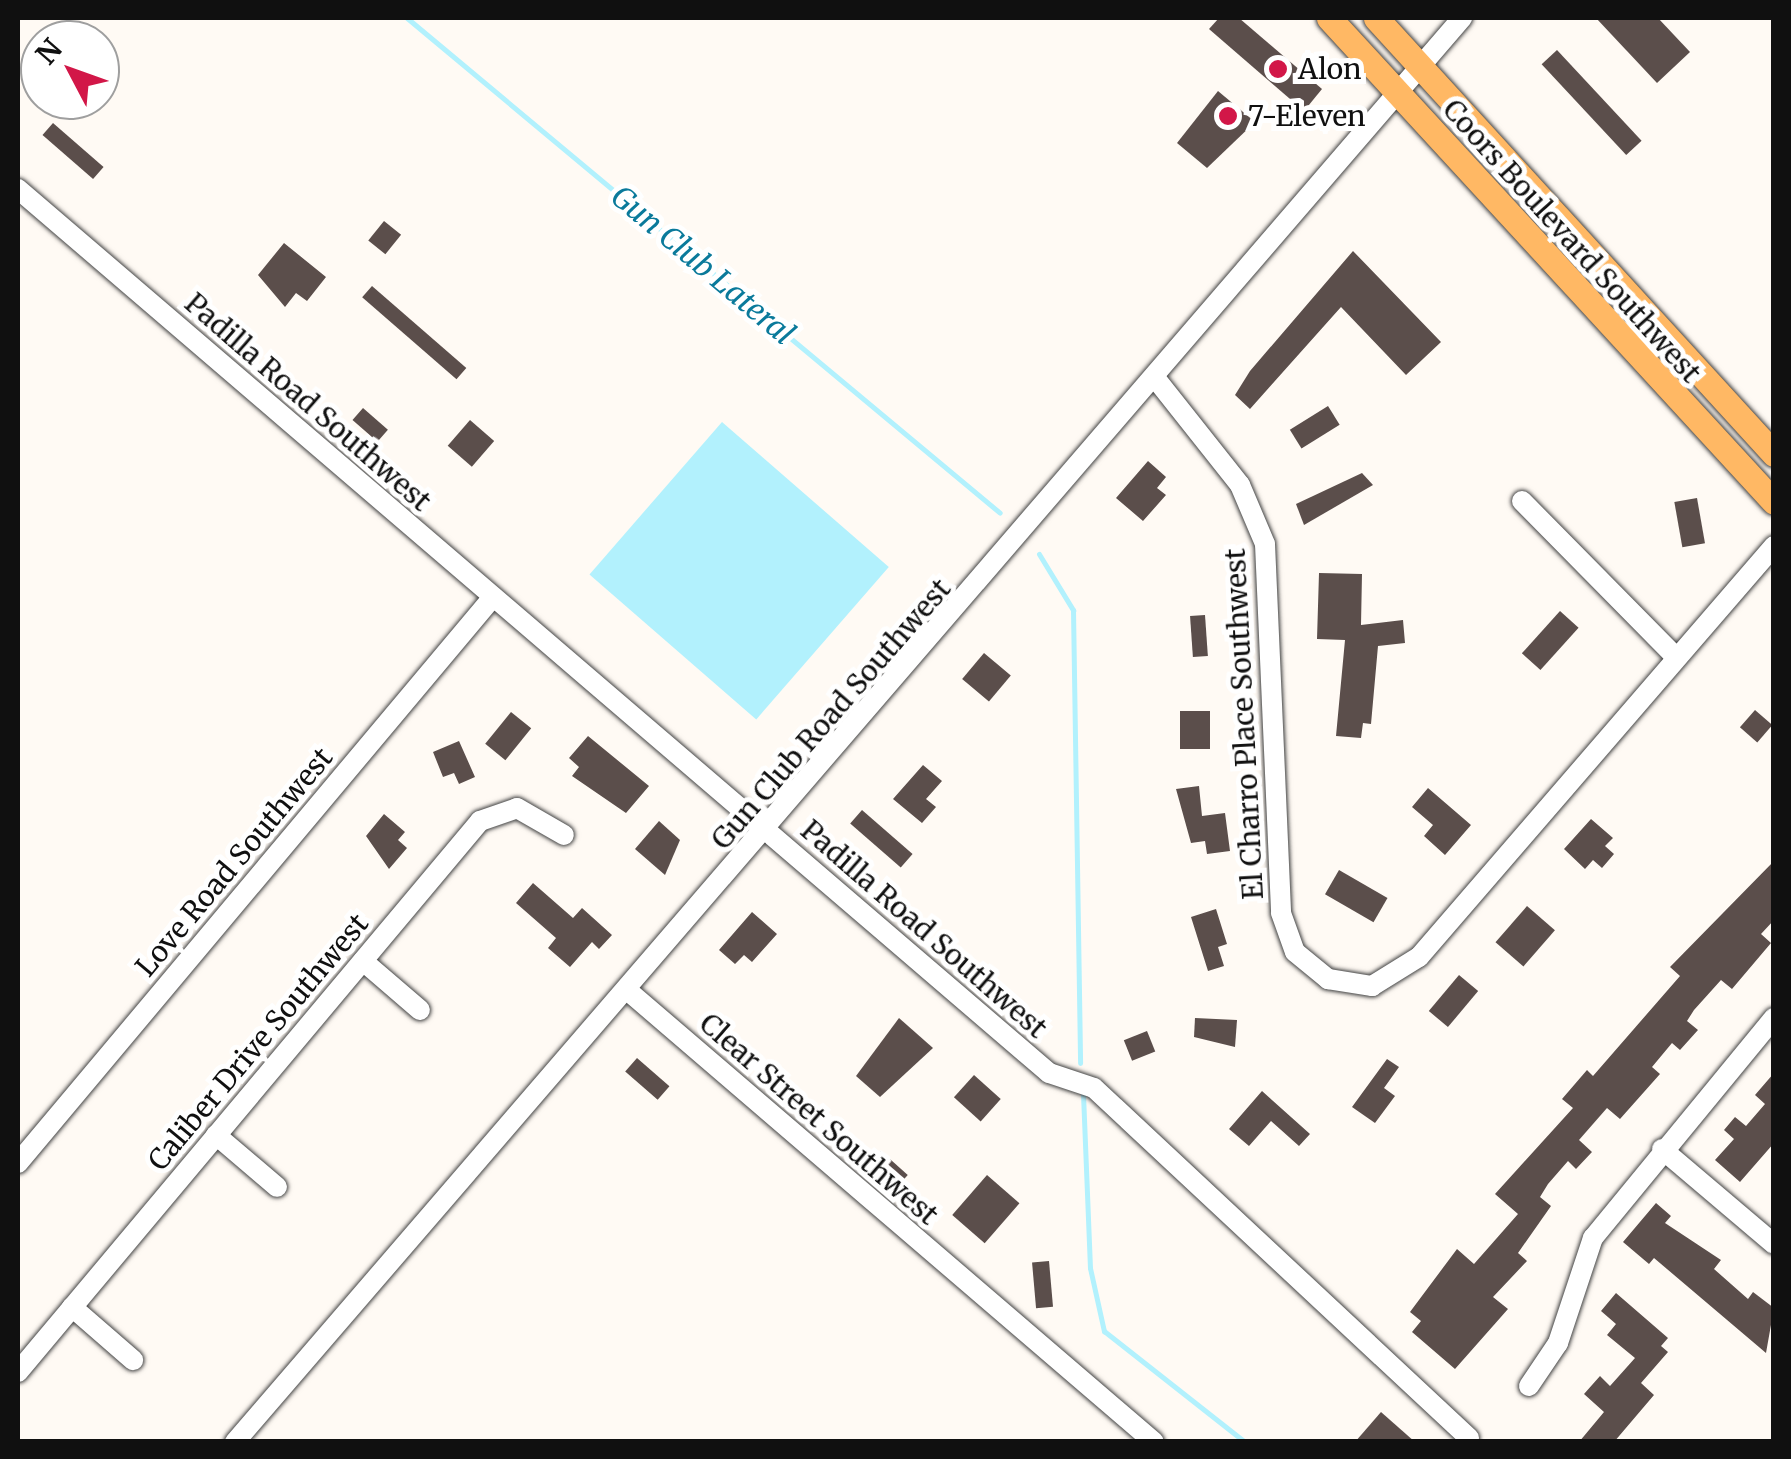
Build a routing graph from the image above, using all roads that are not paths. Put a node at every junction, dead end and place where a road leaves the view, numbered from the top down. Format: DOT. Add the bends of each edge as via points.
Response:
graph roads {
  1 [pos="1329,18"];
  2 [pos="1376,18"];
  3 [pos="1462,18"];
  4 [pos="1421,67"];
  5 [pos="1399,94"];
  6 [pos="18,189"];
  7 [pos="1156,379"];
  8 [pos="1774,454"];
  9 [pos="1522,501"];
  10 [pos="1774,502"];
  11 [pos="1774,546"];
  12 [pos="493,598"];
  13 [pos="1675,656"];
  14 [pos="766,830"];
  15 [pos="564,835"];
  16 [pos="363,961"];
  17 [pos="627,990"];
  18 [pos="420,1010"];
  19 [pos="1774,1018"];
  20 [pos="216,1136"];
  21 [pos="1662,1149"];
  22 [pos="18,1163"];
  23 [pos="277,1187"];
  24 [pos="1774,1244"];
  25 [pos="72,1307"];
  26 [pos="133,1360"];
  27 [pos="18,1372"];
  28 [pos="1529,1386"];
  29 [pos="1470,1438"];
  30 [pos="235,1442"];
  31 [pos="1154,1442"];
  1 -- 5 [label="main road, Coors Boulevard Southwest"];
  2 -- 4 [label="main road, Coors Boulevard Southwest"];
  3 -- 4 [label="street, Gun Club Road Southwest"];
  4 -- 5 [label="street, Gun Club Road Southwest"];
  4 -- 8 [label="main road, Coors Boulevard Southwest"];
  5 -- 7 [label="street, Gun Club Road Southwest"];
  5 -- 10 [label="main road, Coors Boulevard Southwest"];
  6 -- 12 [label="street, Padilla Road Southwest"];
  7 -- 13 [label="street, El Charro Place Southwest" via="1240,485 1265,544 1281,913 1294,952 1328,979 1372,986 1420,957"];
  7 -- 14 [label="street, Gun Club Road Southwest"];
  9 -- 13 [label="street"];
  11 -- 13 [label="street, El Charro Place Southwest"];
  12 -- 14 [label="street, Padilla Road Southwest"];
  12 -- 22 [label="street, Love Road Southwest"];
  14 -- 17 [label="street, Gun Club Road Southwest"];
  14 -- 29 [label="street, Padilla Road Southwest" via="1049,1074 1094,1088"];
  15 -- 16 [label="street, Caliber Drive Southwest" via="530,812 493,812"];
  16 -- 18 [label="street"];
  16 -- 20 [label="street, Caliber Drive Southwest"];
  17 -- 30 [label="street, Gun Club Road Southwest"];
  17 -- 31 [label="street, Clear Street Southwest"];
  19 -- 21 [label="street"];
  20 -- 23 [label="street"];
  20 -- 25 [label="street, Caliber Drive Southwest"];
  21 -- 24 [label="street"];
  21 -- 28 [label="street" via="1593,1238 1558,1342"];
  25 -- 26 [label="street"];
  25 -- 27 [label="street, Caliber Drive Southwest"];
}
